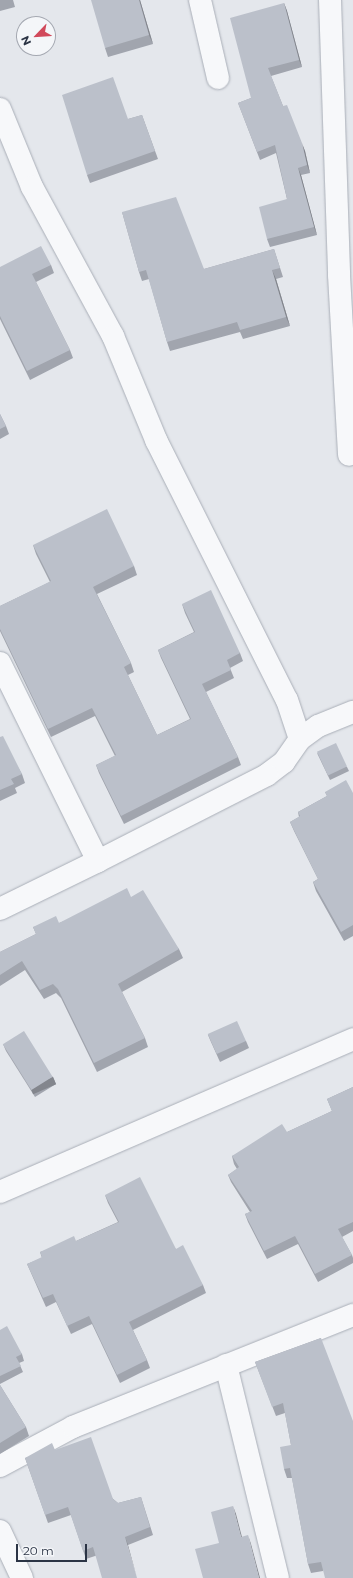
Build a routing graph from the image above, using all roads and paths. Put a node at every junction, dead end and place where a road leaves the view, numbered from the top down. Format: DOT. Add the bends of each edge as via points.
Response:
graph roads {
  1 [pos="200,0"];
  2 [pos="330,0"];
  3 [pos="218,78"];
  4 [pos="0,109"];
  5 [pos="349,455"];
  6 [pos="0,663"];
  7 [pos="353,712"];
  8 [pos="300,739"];
  9 [pos="98,861"];
  10 [pos="0,909"];
  11 [pos="353,1039"];
  12 [pos="0,1192"];
  13 [pos="353,1315"];
  14 [pos="226,1365"];
  15 [pos="0,1466"];
  16 [pos="0,1531"];
  17 [pos="22,1578"];
  18 [pos="278,1578"];
  1 -- 3 [label="street"];
  2 -- 5 [label="street" via="339,275"];
  4 -- 8 [label="street" via="32,187 113,336 156,440 287,700"];
  6 -- 9 [label="street"];
  7 -- 8 [label="street" via="318,726"];
  8 -- 9 [label="street" via="284,762 266,775"];
  9 -- 10 [label="street"];
  11 -- 12 [label="street"];
  13 -- 14 [label="street"];
  14 -- 15 [label="street" via="73,1427"];
  14 -- 18 [label="street"];
  16 -- 17 [label="street"];
}
